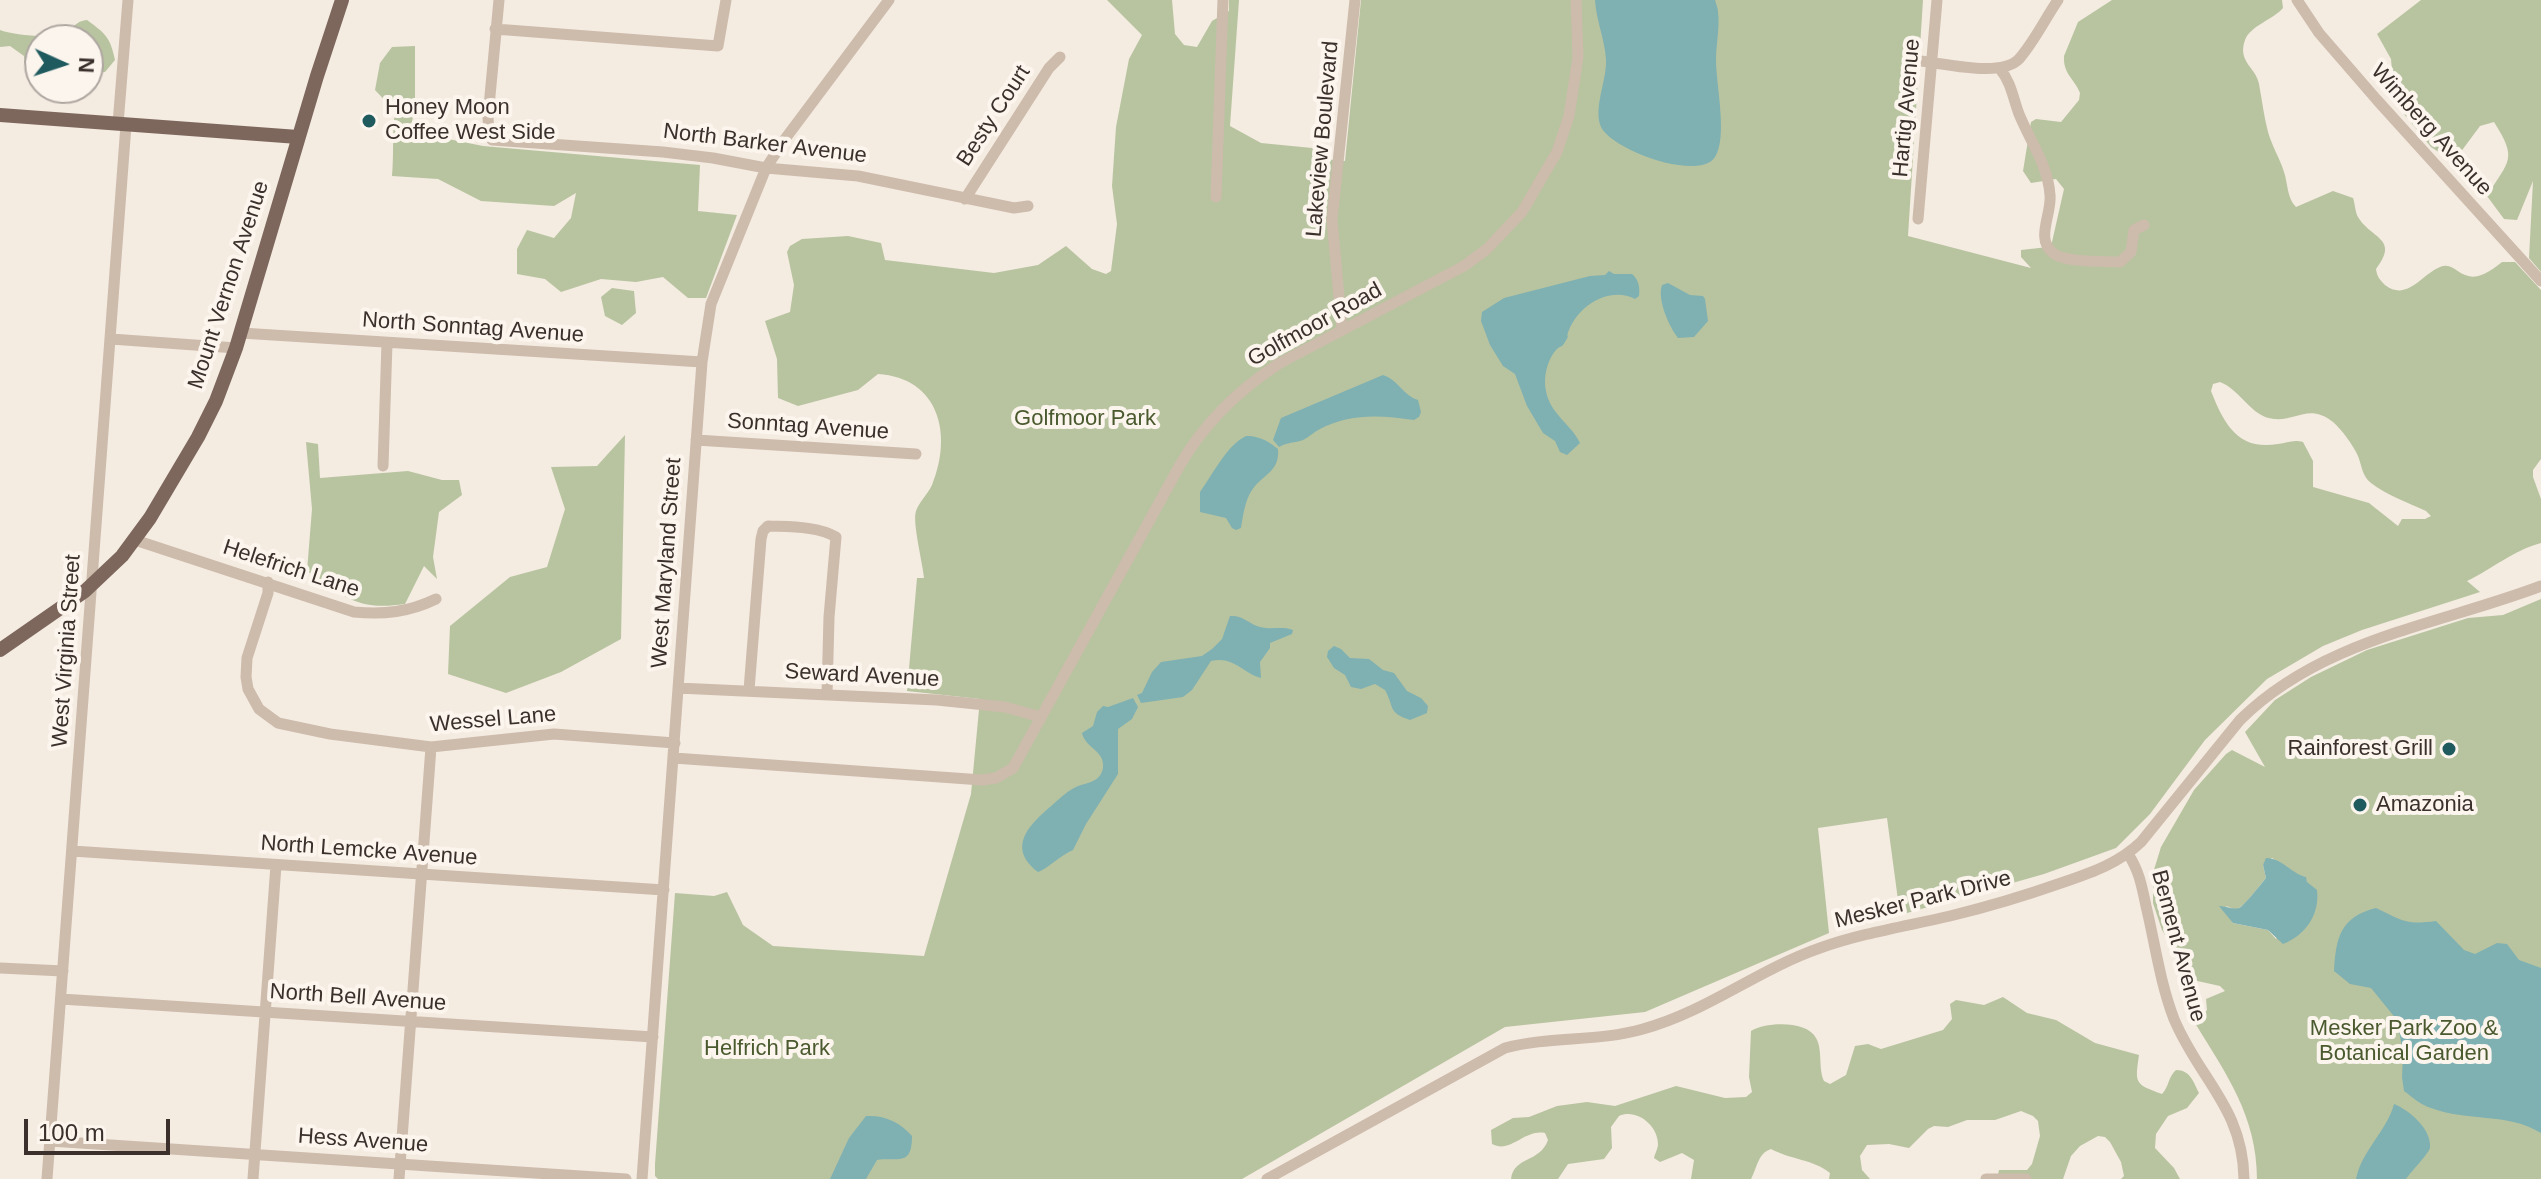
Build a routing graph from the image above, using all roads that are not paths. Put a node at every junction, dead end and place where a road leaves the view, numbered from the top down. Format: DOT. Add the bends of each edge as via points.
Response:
graph roads {
  1 [pos="128,0"];
  2 [pos="342,0"];
  3 [pos="499,0"];
  4 [pos="726,0"];
  5 [pos="889,0"];
  6 [pos="1223,0"];
  7 [pos="1355,0"];
  8 [pos="1576,0"];
  9 [pos="1937,0"];
  10 [pos="2058,0"];
  11 [pos="2297,0"];
  12 [pos="495,29"];
  13 [pos="1060,57"];
  14 [pos="1926,61"];
  15 [pos="2000,69"];
  16 [pos="0,115"];
  17 [pos="122,125"];
  18 [pos="298,137"];
  19 [pos="766,168"];
  20 [pos="1216,197"];
  21 [pos="965,199"];
  22 [pos="1028,206"];
  23 [pos="1918,219"];
  24 [pos="2144,225"];
  25 [pos="2541,281"];
  26 [pos="1342,329"];
  27 [pos="241,333"];
  28 [pos="111,339"];
  29 [pos="387,343"];
  30 [pos="236,348"];
  31 [pos="702,362"];
  32 [pos="696,440"];
  33 [pos="916,454"];
  34 [pos="383,466"];
  35 [pos="135,540"];
  36 [pos="268,582"];
  37 [pos="92,585"];
  38 [pos="2541,586"];
  39 [pos="436,599"];
  40 [pos="0,650"];
  41 [pos="678,688"];
  42 [pos="749,690"];
  43 [pos="827,694"];
  44 [pos="1041,717"];
  45 [pos="675,743"];
  46 [pos="431,747"];
  47 [pos="674,758"];
  48 [pos="72,851"];
  49 [pos="2128,854"];
  50 [pos="276,865"];
  51 [pos="423,875"];
  52 [pos="664,890"];
  53 [pos="0,968"];
  54 [pos="63,971"];
  55 [pos="61,999"];
  56 [pos="265,1012"];
  57 [pos="411,1022"];
  58 [pos="653,1037"];
  59 [pos="50,1141"];
  60 [pos="255,1155"];
  61 [pos="400,1164"];
  62 [pos="47,1179"];
  63 [pos="253,1179"];
  64 [pos="399,1179"];
  65 [pos="626,1179"];
  66 [pos="642,1179"];
  67 [pos="1267,1179"];
  68 [pos="1986,1179"];
  69 [pos="2026,1179"];
  70 [pos="2244,1179"];
  1 -- 17 [label="street, West Virginia Street"];
  2 -- 18 [label="main road, Mount Vernon Avenue"];
  3 -- 12 [label="street"];
  4 -- 12 [label="street" via="719,45"];
  5 -- 19 [label="street, West Maryland Street"];
  6 -- 20 [label="street"];
  7 -- 26 [label="street, Lakeview Boulevard" via="1332,220"];
  8 -- 26 [label="street, Golfmoor Road" via="1578,57 1571,106 1557,152 1532,197 1505,231 1464,266"];
  9 -- 14 [label="street, Hartig Avenue"];
  10 -- 15 [label="street" via="2019,59"];
  11 -- 25 [label="street, Wimberg Avenue" via="2385,110"];
  12 -- 19 [label="street, North Barker Avenue" via="488,132 494,141 663,152"];
  13 -- 21 [label="street, Besty Court"];
  14 -- 15 [label="street"];
  14 -- 23 [label="street, Hartig Avenue"];
  15 -- 24 [label="street" via="2049,183 2050,212 2043,237 2049,251 2063,259 2120,262 2131,252 2134,230"];
  16 -- 17 [label="main road"];
  17 -- 18 [label="main road"];
  17 -- 28 [label="street, West Virginia Street"];
  18 -- 27 [label="main road, Mount Vernon Avenue"];
  19 -- 21 [label="street, North Barker Avenue" via="858,176"];
  19 -- 31 [label="street, West Maryland Street" via="711,304"];
  21 -- 22 [label="street, North Barker Avenue"];
  26 -- 44 [label="street, Golfmoor Road" via="1253,381 1211,420 1180,465"];
  27 -- 29 [label="street, North Sonntag Avenue"];
  27 -- 30 [label="main road, Mount Vernon Avenue"];
  28 -- 30 [label="street"];
  28 -- 37 [label="street, West Virginia Street"];
  29 -- 31 [label="street, North Sonntag Avenue"];
  29 -- 34 [label="street"];
  30 -- 35 [label="main road, Mount Vernon Avenue" via="198,437"];
  31 -- 32 [label="street, West Maryland Street"];
  32 -- 33 [label="street, Sonntag Avenue"];
  32 -- 41 [label="street, West Maryland Street"];
  35 -- 36 [label="street, Helefrich Lane"];
  35 -- 37 [label="main road, Mount Vernon Avenue"];
  36 -- 39 [label="street, Helefrich Lane" via="354,612 412,609"];
  36 -- 46 [label="street, Wessel Lane" via="247,658 248,689 259,709 278,723"];
  37 -- 40 [label="main road, Mount Vernon Avenue"];
  37 -- 48 [label="street, West Virginia Street"];
  38 -- 49 [label="street, Mesker Park Drive" via="2366,643 2297,676 2240,720"];
  41 -- 42 [label="street, Seward Avenue"];
  41 -- 45 [label="street, West Maryland Street"];
  42 -- 43 [label="street, Seward Avenue"];
  42 -- 43 [label="street" via="761,539 768,526 836,537"];
  43 -- 44 [label="street, Seward Avenue" via="1005,707"];
  44 -- 47 [label="street, Golfmoor Road" via="1017,763 996,778 982,780"];
  45 -- 46 [label="street, Wessel Lane" via="554,734"];
  45 -- 47 [label="street, West Maryland Street"];
  46 -- 51 [label="street"];
  47 -- 52 [label="street, West Maryland Street"];
  48 -- 50 [label="street, North Lemcke Avenue"];
  48 -- 54 [label="street, West Virginia Street"];
  49 -- 67 [label="street, Mesker Park Drive" via="2026,895 1810,951 1645,1029 1505,1048"];
  49 -- 70 [label="street, Bement Avenue" via="2138,873 2174,1017 2193,1057 2228,1108 2242,1149"];
  50 -- 51 [label="street, North Lemcke Avenue"];
  50 -- 56 [label="street"];
  51 -- 52 [label="street, North Lemcke Avenue"];
  51 -- 57 [label="street"];
  52 -- 58 [label="street, West Maryland Street"];
  53 -- 54 [label="street"];
  54 -- 55 [label="street, West Virginia Street"];
  55 -- 56 [label="street, North Bell Avenue"];
  55 -- 59 [label="street, West Virginia Street"];
  56 -- 57 [label="street, North Bell Avenue"];
  56 -- 60 [label="street"];
  57 -- 58 [label="street, North Bell Avenue"];
  57 -- 61 [label="street"];
  58 -- 66 [label="street, West Maryland Street"];
  59 -- 60 [label="street, Hess Avenue"];
  59 -- 62 [label="street, West Virginia Street"];
  60 -- 61 [label="street, Hess Avenue"];
  60 -- 63 [label="street"];
  61 -- 64 [label="street"];
  61 -- 65 [label="street, Hess Avenue"];
  68 -- 69 [label="street"];
}
